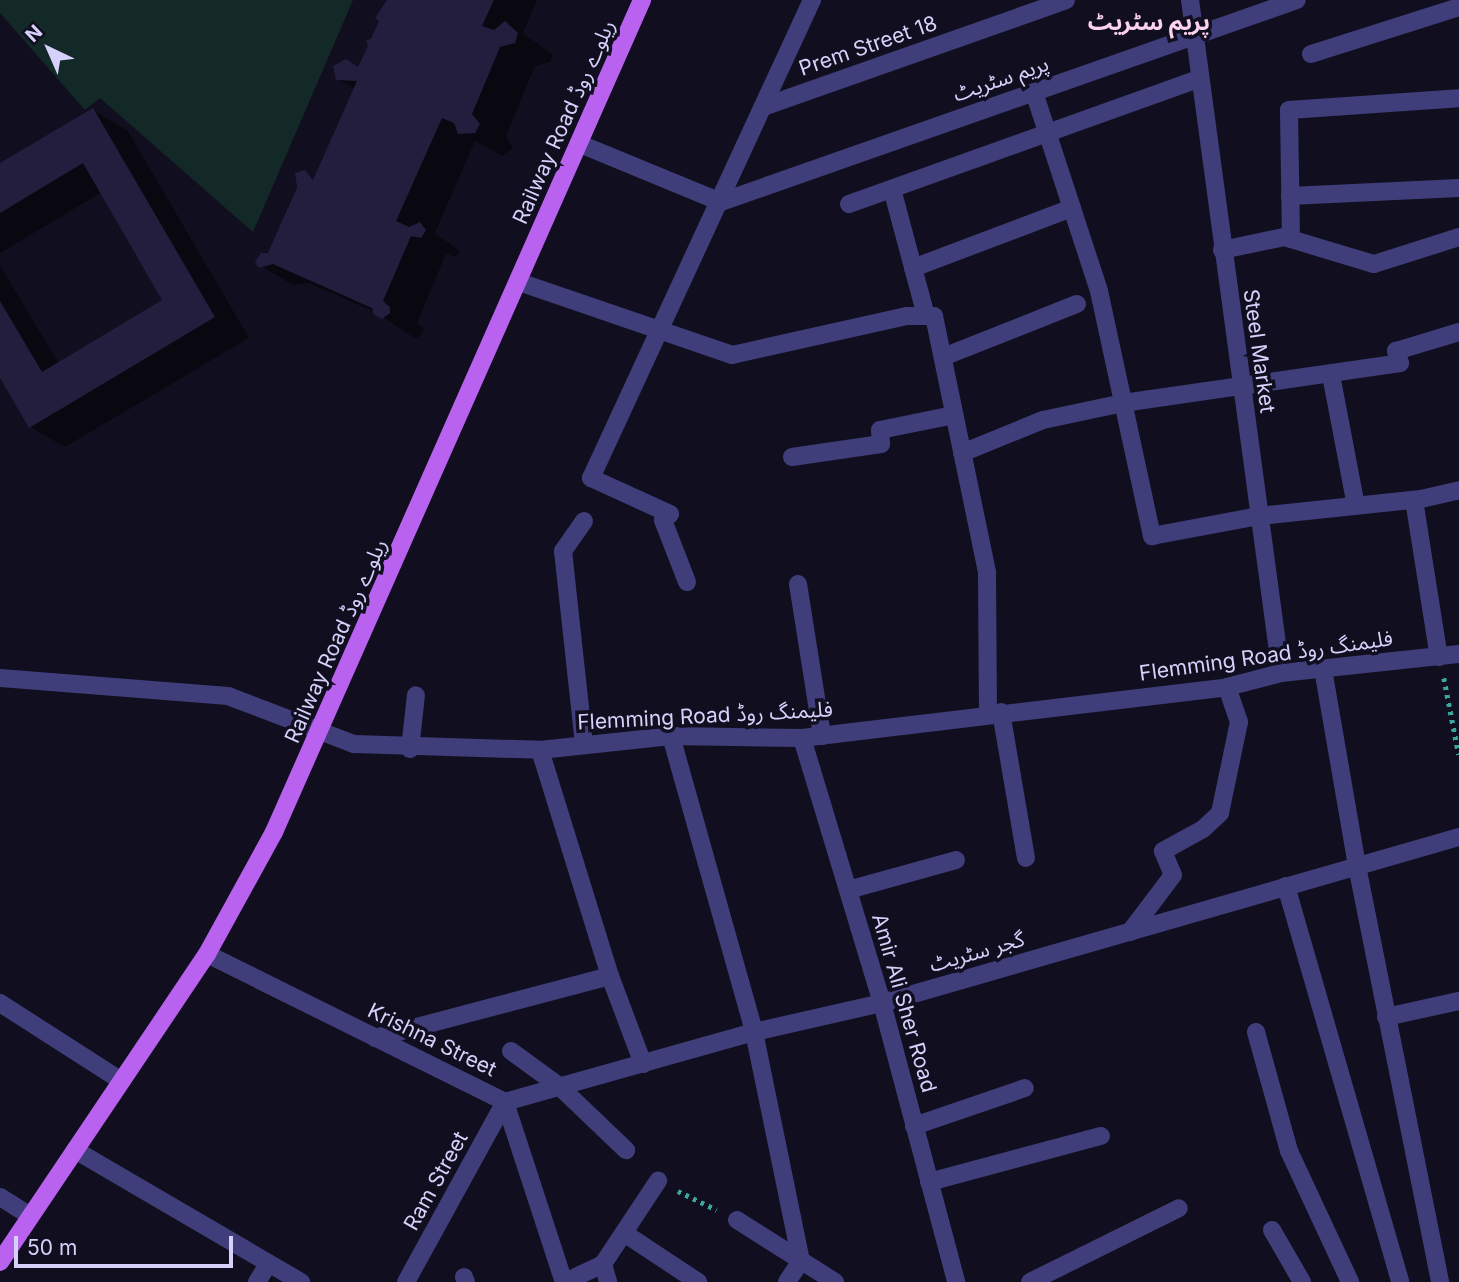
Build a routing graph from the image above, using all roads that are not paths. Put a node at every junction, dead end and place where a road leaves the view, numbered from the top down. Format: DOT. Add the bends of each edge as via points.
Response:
graph roads {
  1 [pos="642,0"];
  2 [pos="812,0"];
  3 [pos="1066,0"];
  4 [pos="1190,0"];
  5 [pos="1297,0"];
  6 [pos="1459,7"];
  7 [pos="1193,37"];
  8 [pos="1311,54"];
  9 [pos="1199,79"];
  10 [pos="1034,92"];
  11 [pos="1459,98"];
  12 [pos="763,107"];
  13 [pos="1048,135"];
  14 [pos="580,144"];
  15 [pos="1459,188"];
  16 [pos="892,190"];
  17 [pos="1290,196"];
  18 [pos="721,202"];
  19 [pos="849,204"];
  20 [pos="1072,208"];
  21 [pos="1459,237"];
  22 [pos="1291,239"];
  23 [pos="1222,250"];
  24 [pos="913,268"];
  25 [pos="519,282"];
  26 [pos="1077,304"];
  27 [pos="926,316"];
  28 [pos="661,331"];
  29 [pos="1459,332"];
  30 [pos="943,357"];
  31 [pos="1331,375"];
  32 [pos="1241,383"];
  33 [pos="1123,403"];
  34 [pos="954,415"];
  35 [pos="962,453"];
  36 [pos="792,457"];
  37 [pos="1459,490"];
  38 [pos="1414,500"];
  39 [pos="1356,506"];
  40 [pos="1259,516"];
  41 [pos="584,521"];
  42 [pos="687,582"];
  43 [pos="798,584"];
  44 [pos="1459,654"];
  45 [pos="1439,657"];
  46 [pos="1323,669"];
  47 [pos="1281,673"];
  48 [pos="0,678"];
  49 [pos="1227,687"];
  50 [pos="416,695"];
  51 [pos="994,713"];
  52 [pos="318,733"];
  53 [pos="671,736"];
  54 [pos="822,736"];
  55 [pos="802,738"];
  56 [pos="584,743"];
  57 [pos="410,748"];
  58 [pos="540,750"];
  59 [pos="1459,837"];
  60 [pos="1026,858"];
  61 [pos="956,860"];
  62 [pos="1357,866"];
  63 [pos="1286,887"];
  64 [pos="848,890"];
  65 [pos="1130,932"];
  66 [pos="207,954"];
  67 [pos="610,976"];
  68 [pos="1459,1001"];
  69 [pos="0,1003"];
  70 [pos="882,1003"];
  71 [pos="1386,1017"];
  72 [pos="754,1032"];
  73 [pos="1256,1032"];
  74 [pos="375,1038"];
  75 [pos="510,1051"];
  76 [pos="643,1064"];
  77 [pos="120,1080"];
  78 [pos="559,1086"];
  79 [pos="1025,1088"];
  80 [pos="505,1102"];
  81 [pos="914,1126"];
  82 [pos="1101,1136"];
  83 [pos="75,1150"];
  84 [pos="626,1150"];
  85 [pos="659,1181"];
  86 [pos="929,1182"];
  87 [pos="0,1197"];
  88 [pos="1179,1208"];
  89 [pos="31,1216"];
  90 [pos="737,1220"];
  91 [pos="1272,1230"];
  92 [pos="624,1233"];
  93 [pos="801,1261"];
  94 [pos="0,1262"];
  95 [pos="270,1263"];
  96 [pos="603,1264"];
  97 [pos="257,1282"];
  98 [pos="301,1282"];
  99 [pos="406,1282"];
  100 [pos="565,1282"];
  101 [pos="608,1282"];
  102 [pos="698,1282"];
  103 [pos="787,1282"];
  104 [pos="835,1282"];
  105 [pos="956,1282"];
  106 [pos="1030,1282"];
  107 [pos="1302,1282"];
  108 [pos="1350,1282"];
  109 [pos="1400,1282"];
  110 [pos="1440,1282"];
  1 -- 14 [label="main road, Railway Road ریلوے روڈ"];
  2 -- 12 [label="street"];
  3 -- 12 [label="street, Prem Street 18"];
  4 -- 7 [label="street, Steel Market"];
  5 -- 7 [label="street, پریم سٹریٹ"];
  6 -- 8 [label="street"];
  7 -- 9 [label="street, Steel Market"];
  7 -- 10 [label="street, پریم سٹریٹ"];
  9 -- 13 [label="street"];
  9 -- 23 [label="street, Steel Market"];
  10 -- 13 [label="street"];
  10 -- 18 [label="street, پریم سٹریٹ"];
  11 -- 17 [label="street" via="1289,110"];
  12 -- 18 [label="street"];
  13 -- 16 [label="street"];
  13 -- 20 [label="street"];
  14 -- 18 [label="street"];
  14 -- 25 [label="main road, Railway Road ریلوے روڈ"];
  15 -- 17 [label="street"];
  16 -- 19 [label="street"];
  16 -- 24 [label="street"];
  17 -- 22 [label="street"];
  18 -- 28 [label="street"];
  20 -- 24 [label="street"];
  20 -- 33 [label="street" via="1099,291"];
  21 -- 22 [label="street" via="1374,264"];
  22 -- 23 [label="street"];
  23 -- 32 [label="street, Steel Market"];
  24 -- 27 [label="street"];
  25 -- 28 [label="street"];
  25 -- 52 [label="main road, Railway Road ریلوے روڈ"];
  26 -- 30 [label="street"];
  27 -- 28 [label="street" via="907,316 732,355"];
  27 -- 30 [label="street" via="934,316"];
  28 -- 42 [label="street" via="591,478 670,514 663,520"];
  29 -- 31 [label="street" via="1396,351 1400,363"];
  30 -- 34 [label="street"];
  31 -- 32 [label="street"];
  31 -- 39 [label="street"];
  32 -- 33 [label="street"];
  32 -- 40 [label="street, Steel Market"];
  33 -- 35 [label="street" via="1043,420"];
  33 -- 40 [label="street" via="1152,536"];
  34 -- 35 [label="street"];
  34 -- 36 [label="street" via="880,430 881,444"];
  35 -- 51 [label="street" via="987,573"];
  37 -- 38 [label="street"];
  38 -- 39 [label="street"];
  38 -- 45 [label="street"];
  39 -- 40 [label="street"];
  40 -- 47 [label="street, Steel Market"];
  41 -- 56 [label="street" via="563,551"];
  43 -- 54 [label="street"];
  44 -- 45 [label="street, Flemming Road فلیمنگ روڈ"];
  45 -- 46 [label="street, Flemming Road فلیمنگ روڈ"];
  46 -- 47 [label="street, Flemming Road فلیمنگ روڈ"];
  46 -- 62 [label="street"];
  47 -- 49 [label="street, Flemming Road فلیمنگ روڈ"];
  48 -- 52 [label="street, Flemming Road فلیمنگ روڈ" via="228,696"];
  49 -- 51 [label="street, Flemming Road فلیمنگ روڈ"];
  49 -- 65 [label="street" via="1239,722 1220,813 1203,829 1163,851 1173,875"];
  50 -- 57 [label="street"];
  51 -- 54 [label="street, Flemming Road فلیمنگ روڈ"];
  51 -- 60 [label="street"];
  52 -- 57 [label="street, Flemming Road فلیمنگ روڈ" via="354,744"];
  52 -- 66 [label="main road, Railway Road ریلوے روڈ" via="274,832"];
  53 -- 55 [label="street, Flemming Road فلیمنگ روڈ"];
  53 -- 56 [label="street, Flemming Road فلیمنگ روڈ"];
  53 -- 72 [label="street"];
  54 -- 55 [label="street, Flemming Road فلیمنگ روڈ"];
  55 -- 64 [label="street, Amir Ali Sher Road"];
  56 -- 58 [label="street, Flemming Road فلیمنگ روڈ"];
  57 -- 58 [label="street, Flemming Road فلیمنگ روڈ"];
  58 -- 67 [label="street"];
  59 -- 62 [label="street, گجر سٹریٹ"];
  61 -- 64 [label="street"];
  62 -- 63 [label="street, گجر سٹریٹ"];
  62 -- 71 [label="street"];
  63 -- 65 [label="street, گجر سٹریٹ"];
  63 -- 109 [label="street"];
  64 -- 70 [label="street, Amir Ali Sher Road"];
  65 -- 70 [label="street, گجر سٹریٹ"];
  66 -- 74 [label="street, Krishna Street"];
  66 -- 77 [label="main road, Railway Road ریلوے روڈ"];
  67 -- 74 [label="street"];
  67 -- 76 [label="street"];
  68 -- 71 [label="street"];
  69 -- 77 [label="street"];
  70 -- 72 [label="street, گجر سٹریٹ"];
  70 -- 81 [label="street, Amir Ali Sher Road"];
  71 -- 110 [label="street"];
  72 -- 76 [label="street, گجر سٹریٹ"];
  72 -- 93 [label="street"];
  73 -- 108 [label="street" via="1289,1151"];
  74 -- 80 [label="street, Krishna Street"];
  75 -- 78 [label="street"];
  76 -- 78 [label="street, گجر سٹریٹ"];
  77 -- 83 [label="main road, Railway Road ریلوے روڈ"];
  78 -- 80 [label="street, گجر سٹریٹ"];
  78 -- 84 [label="street"];
  79 -- 81 [label="street"];
  80 -- 99 [label="street, Ram Street"];
  80 -- 100 [label="street, Krishna Street"];
  81 -- 86 [label="street, Amir Ali Sher Road"];
  82 -- 86 [label="street"];
  83 -- 89 [label="main road, Railway Road ریلوے روڈ"];
  83 -- 95 [label="street"];
  85 -- 92 [label="street"];
  86 -- 105 [label="street, Amir Ali Sher Road"];
  87 -- 89 [label="street"];
  88 -- 106 [label="street"];
  89 -- 94 [label="main road, Railway Road ریلوے روڈ"];
  90 -- 93 [label="street"];
  91 -- 107 [label="street"];
  92 -- 96 [label="street"];
  92 -- 102 [label="street"];
  93 -- 103 [label="street"];
  93 -- 104 [label="street"];
  95 -- 97 [label="street"];
  95 -- 98 [label="street"];
  96 -- 100 [label="street"];
  96 -- 101 [label="street"];
}
